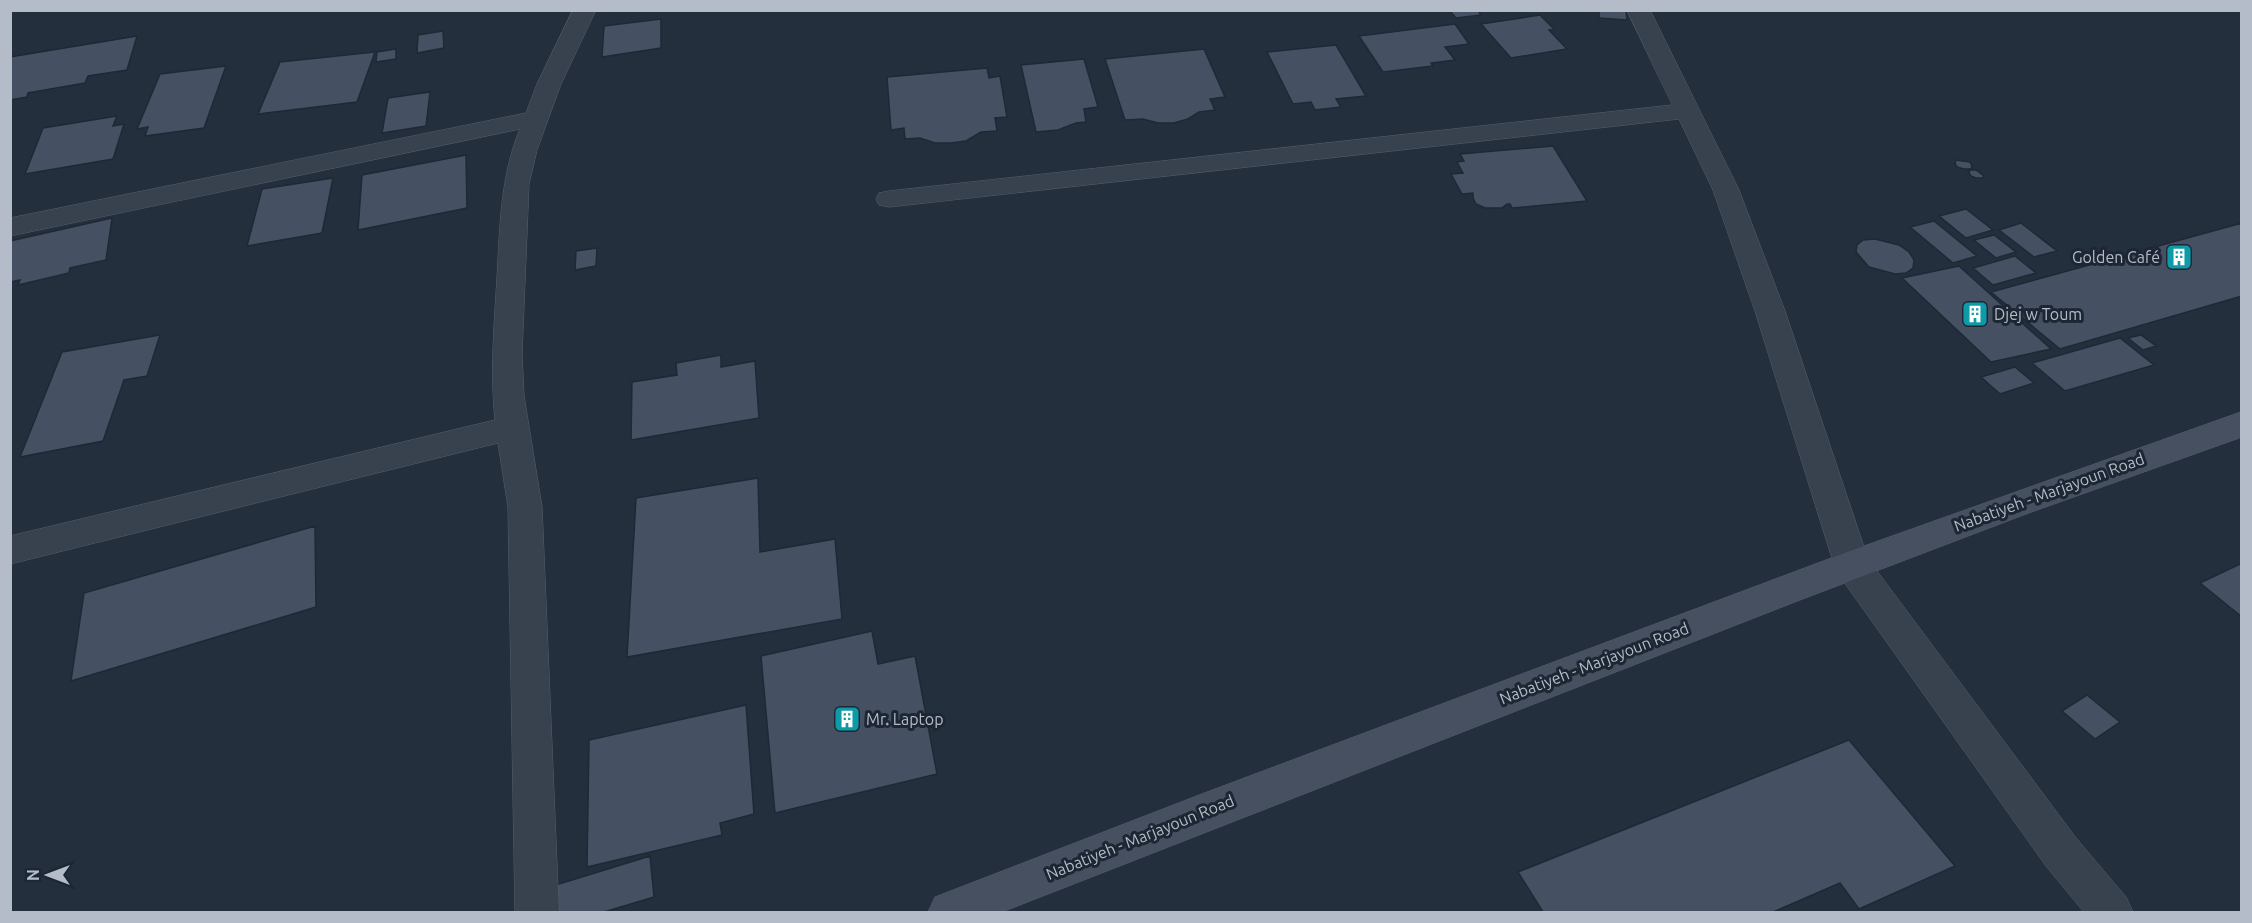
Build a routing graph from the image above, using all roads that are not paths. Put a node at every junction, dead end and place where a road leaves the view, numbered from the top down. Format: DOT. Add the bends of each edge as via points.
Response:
graph roads {
  1 [pos="585,10"];
  2 [pos="1638,10"];
  3 [pos="1686,111"];
  4 [pos="537,118"];
  5 [pos="889,199"];
  6 [pos="10,227"];
  7 [pos="2241,424"];
  8 [pos="512,428"];
  9 [pos="10,550"];
  10 [pos="1852,565"];
  11 [pos="537,912"];
  12 [pos="950,912"];
  13 [pos="2111,912"];
  1 -- 4 [label="street"];
  2 -- 3 [label="street"];
  3 -- 5 [label="street"];
  3 -- 10 [label="street" via="1707,147 1748,249"];
  4 -- 6 [label="street"];
  4 -- 8 [label="street" via="524,150 515,194 507,354"];
  7 -- 10 [label="main road, Nabatiyeh - Marjayoun Road"];
  8 -- 9 [label="street"];
  8 -- 11 [label="street" via="525,507"];
  10 -- 12 [label="main road, Nabatiyeh - Marjayoun Road"];
  10 -- 13 [label="street" via="2061,852"];
}
